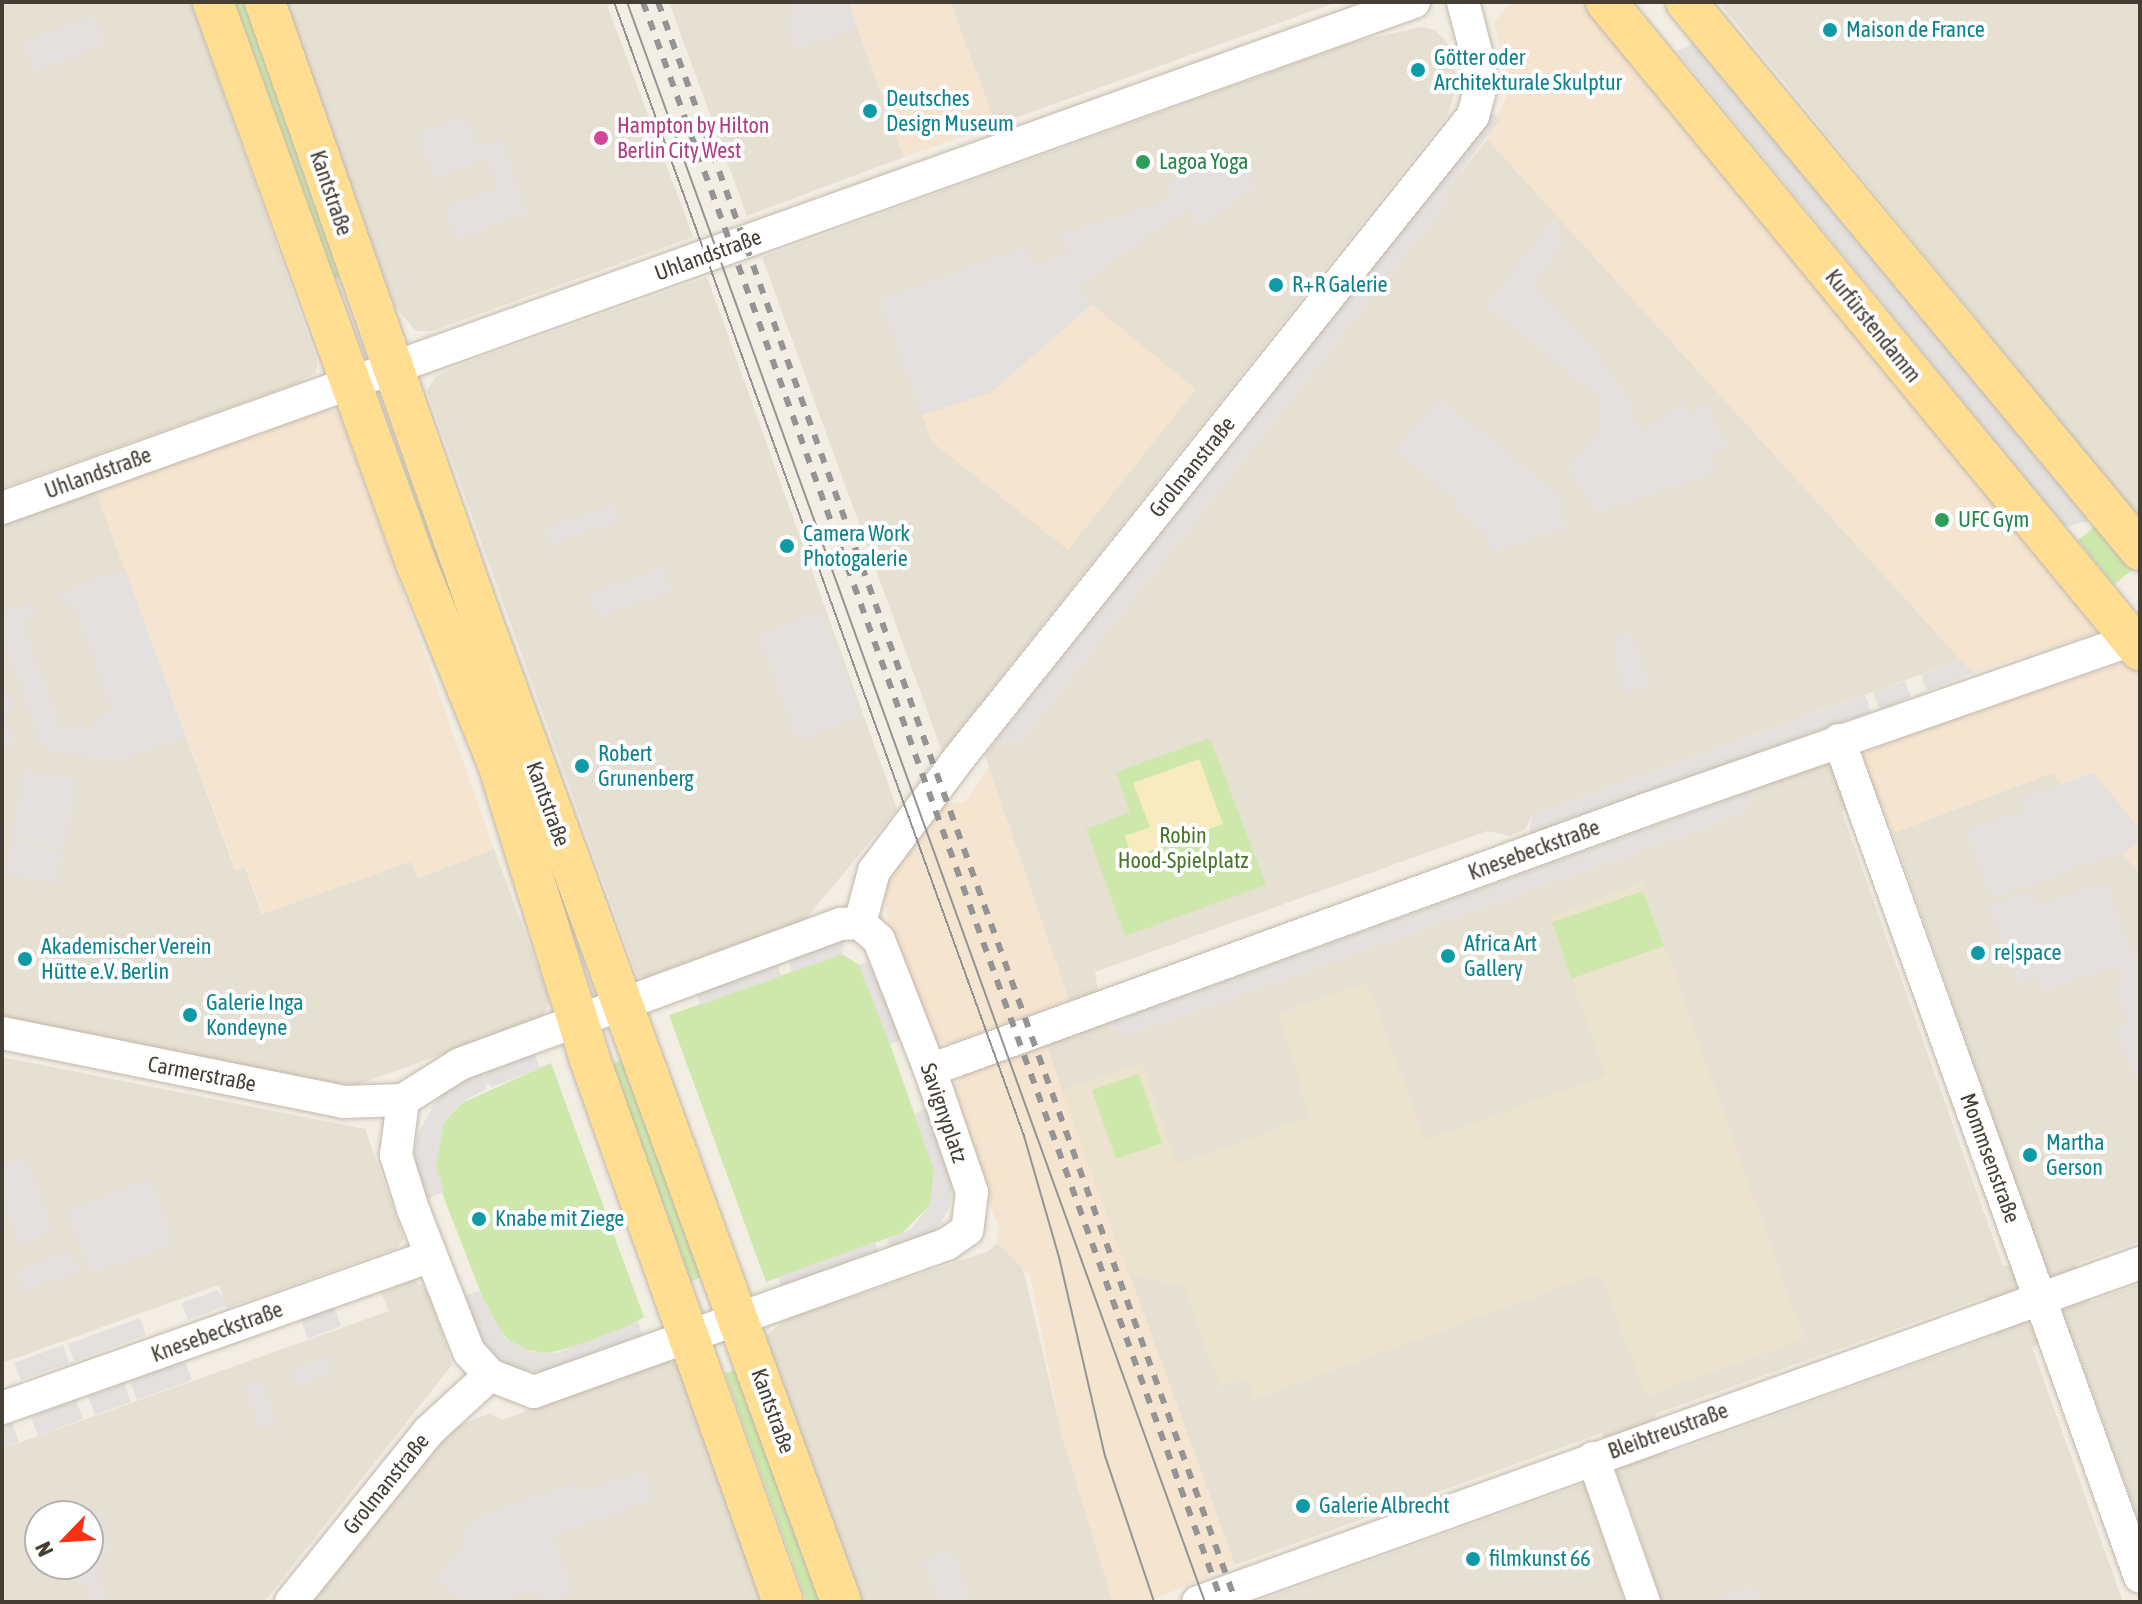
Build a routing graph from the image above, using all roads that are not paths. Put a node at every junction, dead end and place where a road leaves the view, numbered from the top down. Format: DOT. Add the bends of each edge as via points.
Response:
graph roads {
  1 [pos="213,2"];
  2 [pos="265,2"];
  3 [pos="1414,2"];
  4 [pos="1463,2"];
  5 [pos="1606,2"];
  6 [pos="1686,2"];
  7 [pos="393,367"];
  8 [pos="351,382"];
  9 [pos="2,508"];
  10 [pos="2140,550"];
  11 [pos="2137,642"];
  12 [pos="1839,740"];
  13 [pos="860,923"];
  14 [pos="624,1005"];
  15 [pos="577,1022"];
  16 [pos="2,1033"];
  17 [pos="930,1070"];
  18 [pos="403,1100"];
  19 [pos="431,1256"];
  20 [pos="2140,1263"];
  21 [pos="2040,1299"];
  22 [pos="740,1320"];
  23 [pos="691,1338"];
  24 [pos="490,1375"];
  25 [pos="2,1408"];
  26 [pos="1593,1458"];
  27 [pos="2140,1577"];
  28 [pos="291,1602"];
  29 [pos="783,1602"];
  30 [pos="841,1602"];
  31 [pos="1198,1602"];
  32 [pos="1644,1602"];
  1 -- 8 [label="main road, Kantstraße"];
  2 -- 7 [label="main road, Kantstraße"];
  3 -- 7 [label="street, Uhlandstraße"];
  4 -- 13 [label="street, Grolmanstraße" via="1479,63 1480,90 1473,116 956,762 874,871"];
  5 -- 11 [label="main road, Kurfürstendamm"];
  6 -- 10 [label="main road"];
  7 -- 8 [label="street, Uhlandstraße"];
  7 -- 14 [label="main road, Kantstraße"];
  8 -- 9 [label="street, Uhlandstraße"];
  8 -- 15 [label="main road, Kantstraße" via="416,563 497,761"];
  11 -- 12 [label="street, Knesebeckstraße"];
  12 -- 17 [label="street, Knesebeckstraße"];
  12 -- 21 [label="street, Mommsenstraße"];
  13 -- 14 [label="street" via="841,924"];
  13 -- 17 [label="street, Savignyplatz" via="879,940"];
  14 -- 15 [label="street"];
  14 -- 22 [label="main road, Kantstraße"];
  15 -- 18 [label="street" via="460,1064"];
  15 -- 23 [label="main road, Kantstraße"];
  16 -- 18 [label="street, Carmerstraße" via="343,1102"];
  17 -- 22 [label="street, Savignyplatz" via="972,1192 967,1230 947,1244"];
  18 -- 19 [label="street" via="396,1155"];
  19 -- 24 [label="street" via="469,1352"];
  19 -- 25 [label="street, Knesebeckstraße"];
  20 -- 21 [label="street, Bleibtreustraße"];
  21 -- 26 [label="street, Bleibtreustraße"];
  21 -- 27 [label="street, Mommsenstraße"];
  22 -- 23 [label="street, Savignyplatz"];
  22 -- 30 [label="main road, Kantstraße"];
  23 -- 24 [label="street, Savignyplatz" via="534,1392"];
  23 -- 29 [label="main road, Kantstraße"];
  24 -- 28 [label="street, Grolmanstraße" via="429,1431"];
  26 -- 31 [label="street, Bleibtreustraße"];
  26 -- 32 [label="street"];
}
